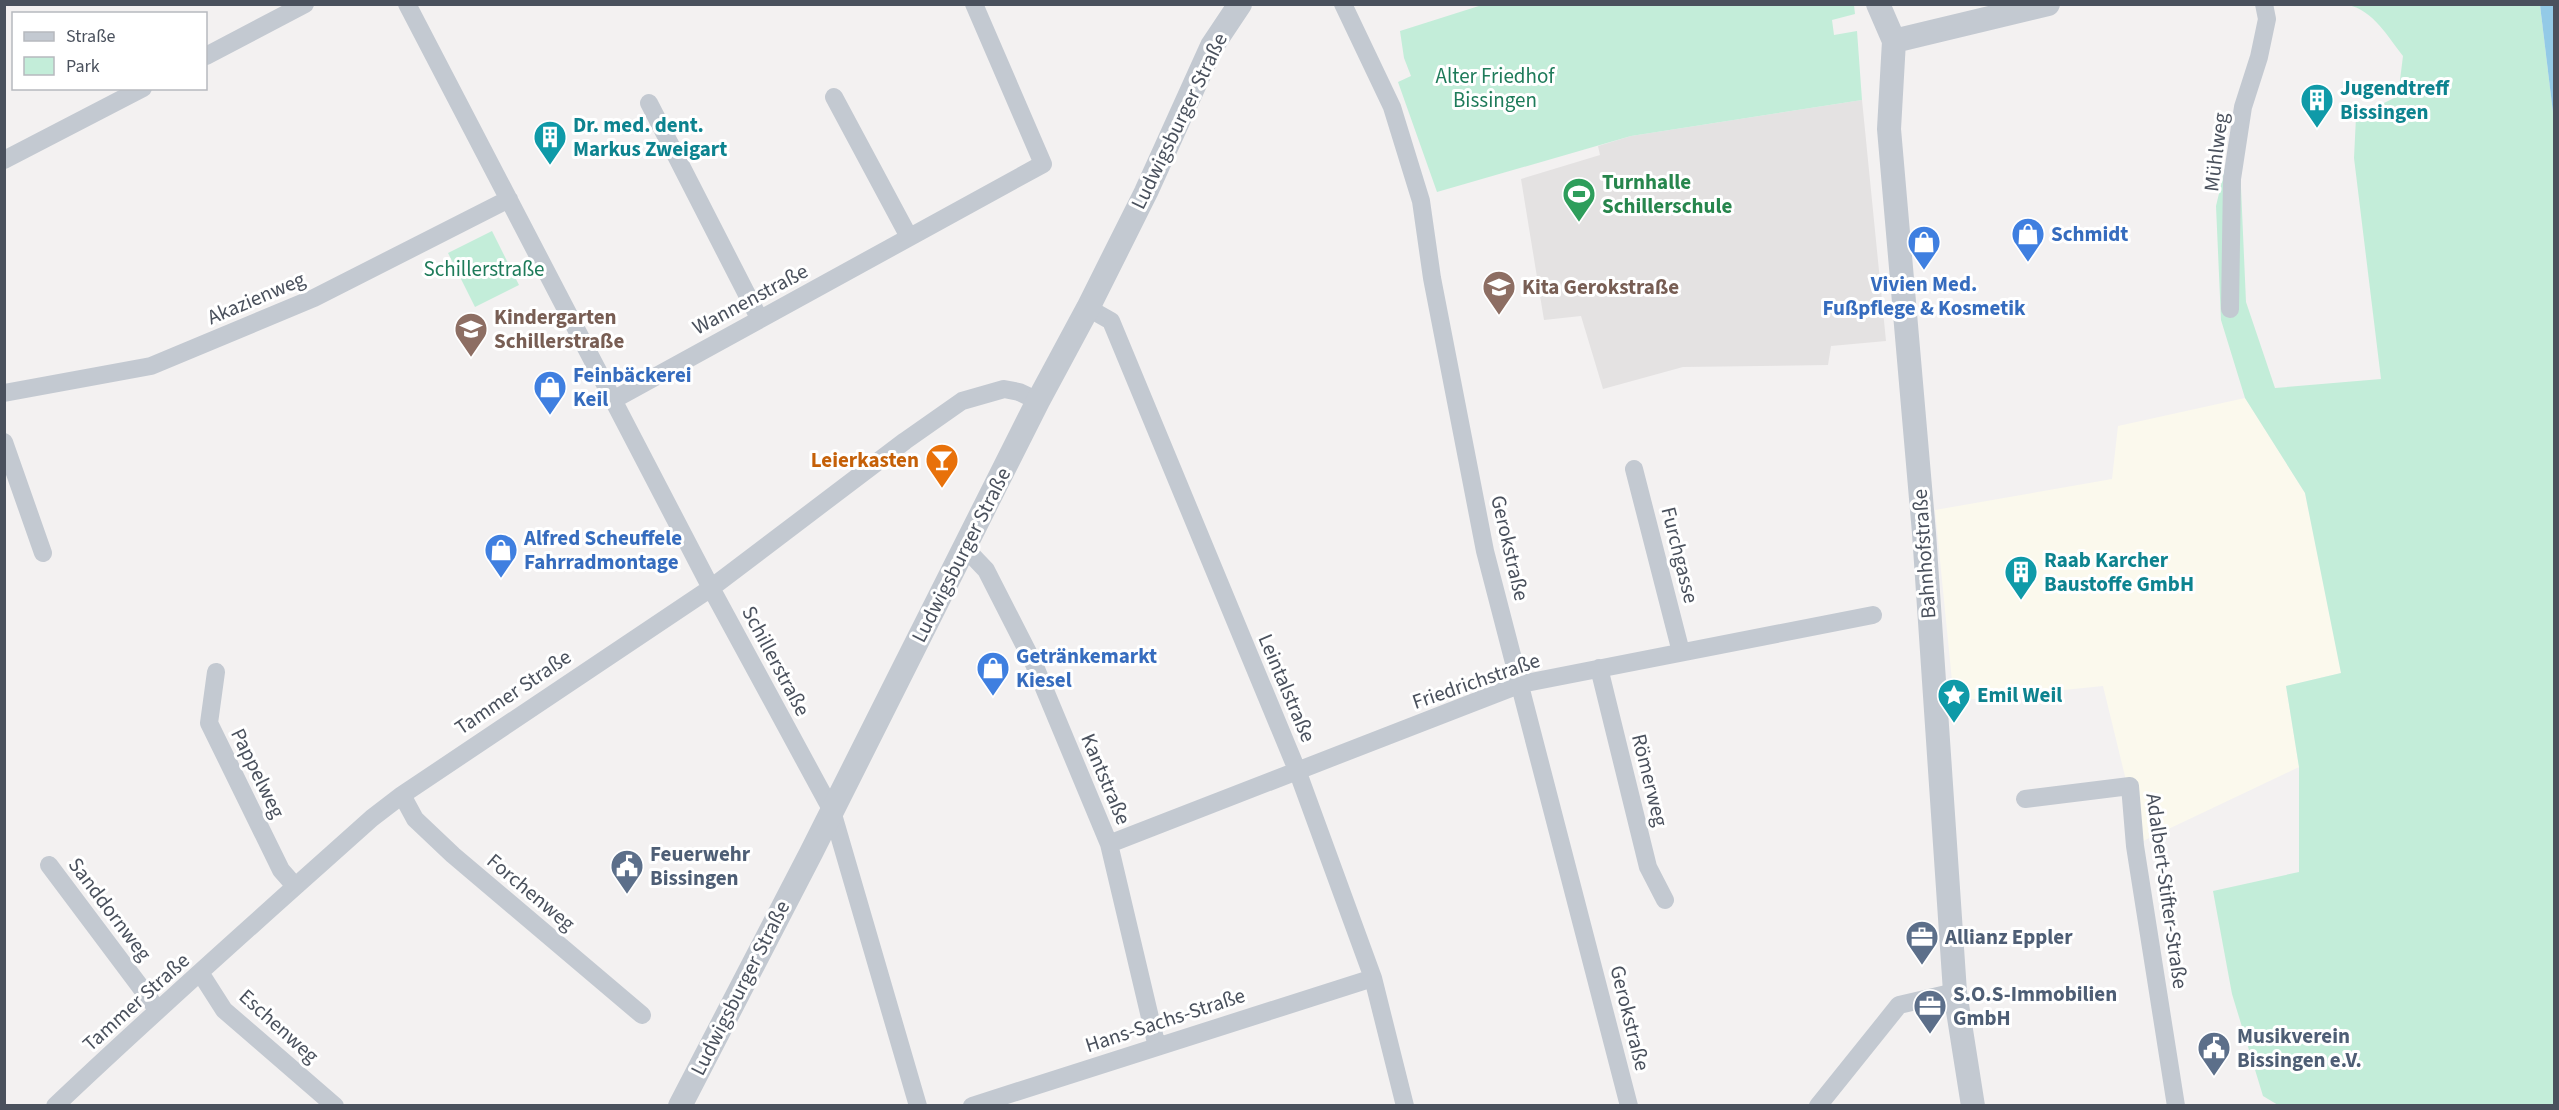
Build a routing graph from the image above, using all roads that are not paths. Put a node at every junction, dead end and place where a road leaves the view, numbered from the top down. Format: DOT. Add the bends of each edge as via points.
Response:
graph roads {
  1 [pos="305,4"];
  2 [pos="407,4"];
  3 [pos="974,4"];
  4 [pos="1240,4"];
  5 [pos="1343,4"];
  6 [pos="1878,4"];
  7 [pos="2048,4"];
  8 [pos="2264,4"];
  9 [pos="1894,41"];
  10 [pos="207,55"];
  11 [pos="139,90"];
  12 [pos="834,97"];
  13 [pos="649,103"];
  14 [pos="4,160"];
  15 [pos="509,199"];
  16 [pos="909,237"];
  17 [pos="1088,308"];
  18 [pos="2230,309"];
  19 [pos="759,318"];
  20 [pos="4,393"];
  21 [pos="613,400"];
  22 [pos="1038,401"];
  23 [pos="4,442"];
  24 [pos="1634,469"];
  25 [pos="965,548"];
  26 [pos="43,553"];
  27 [pos="711,588"];
  28 [pos="1873,615"];
  29 [pos="1681,652"];
  30 [pos="1599,668"];
  31 [pos="216,672"];
  32 [pos="1521,684"];
  33 [pos="1297,770"];
  34 [pos="402,795"];
  35 [pos="2025,799"];
  36 [pos="832,811"];
  37 [pos="1109,844"];
  38 [pos="49,865"];
  39 [pos="295,886"];
  40 [pos="1665,900"];
  41 [pos="201,974"];
  42 [pos="1373,978"];
  43 [pos="1955,992"];
  44 [pos="158,1009"];
  45 [pos="642,1015"];
  46 [pos="1157,1047"];
  47 [pos="55,1106"];
  48 [pos="335,1106"];
  49 [pos="680,1106"];
  50 [pos="918,1106"];
  51 [pos="972,1106"];
  52 [pos="1404,1106"];
  53 [pos="1629,1106"];
  54 [pos="1818,1106"];
  55 [pos="1973,1106"];
  56 [pos="2176,1106"];
  1 -- 10 [label="street"];
  2 -- 15 [label="street, Schillerstraße"];
  3 -- 16 [label="street, Wannenstraße" via="1043,164"];
  4 -- 17 [label="street, Ludwigsburger Straße" via="1212,46"];
  5 -- 32 [label="street, Gerokstraße" via="1392,106 1421,201 1432,278 1485,550"];
  6 -- 9 [label="street, Bahnhofstraße"];
  7 -- 9 [label="street"];
  8 -- 18 [label="street, Mühlweg" via="2266,19 2243,107 2232,179"];
  9 -- 43 [label="street, Bahnhofstraße" via="1889,129 1924,533"];
  11 -- 14 [label="street"];
  12 -- 16 [label="street"];
  13 -- 19 [label="street"];
  15 -- 20 [label="street, Akazienweg" via="314,298 151,366"];
  15 -- 21 [label="street, Schillerstraße"];
  16 -- 19 [label="street, Wannenstraße"];
  17 -- 22 [label="street, Ludwigsburger Straße"];
  17 -- 33 [label="street, Leintalstraße" via="1111,321"];
  19 -- 21 [label="street, Wannenstraße"];
  21 -- 27 [label="street, Schillerstraße"];
  22 -- 25 [label="street, Ludwigsburger Straße"];
  22 -- 27 [label="street, Tammer Straße" via="1004,389 962,401"];
  23 -- 26 [label="street"];
  24 -- 29 [label="street, Furchgasse"];
  25 -- 36 [label="street, Ludwigsburger Straße"];
  25 -- 37 [label="street, Kantstraße" via="986,570 1034,664"];
  27 -- 34 [label="street, Tammer Straße"];
  27 -- 36 [label="street, Schillerstraße"];
  28 -- 29 [label="street, Friedrichstraße"];
  29 -- 30 [label="street, Friedrichstraße"];
  30 -- 32 [label="street, Friedrichstraße"];
  30 -- 40 [label="street, Römerweg" via="1648,867"];
  31 -- 39 [label="street, Pappelweg" via="209,723 281,870"];
  32 -- 33 [label="street, Friedrichstraße"];
  32 -- 53 [label="street, Gerokstraße"];
  33 -- 37 [label="street, Friedrichstraße"];
  33 -- 42 [label="street, Leintalstraße"];
  34 -- 39 [label="street, Tammer Straße"];
  34 -- 45 [label="street, Forchenweg" via="415,819 453,855"];
  35 -- 56 [label="street, Adalbert-Stifter-Straße" via="2130,786 2135,846"];
  36 -- 49 [label="street, Ludwigsburger Straße"];
  36 -- 50 [label="street, Schillerstraße"];
  37 -- 46 [label="street, Kantstraße"];
  38 -- 44 [label="street, Sanddornweg"];
  39 -- 41 [label="street, Tammer Straße"];
  41 -- 44 [label="street, Tammer Straße"];
  41 -- 48 [label="street, Eschenweg" via="224,1010"];
  42 -- 46 [label="street, Hans-Sachs-Straße"];
  42 -- 52 [label="street, Leintalstraße"];
  43 -- 54 [label="street" via="1899,1005"];
  43 -- 55 [label="street, Bahnhofstraße"];
  44 -- 47 [label="street, Tammer Straße"];
  46 -- 51 [label="street, Hans-Sachs-Straße"];
}
